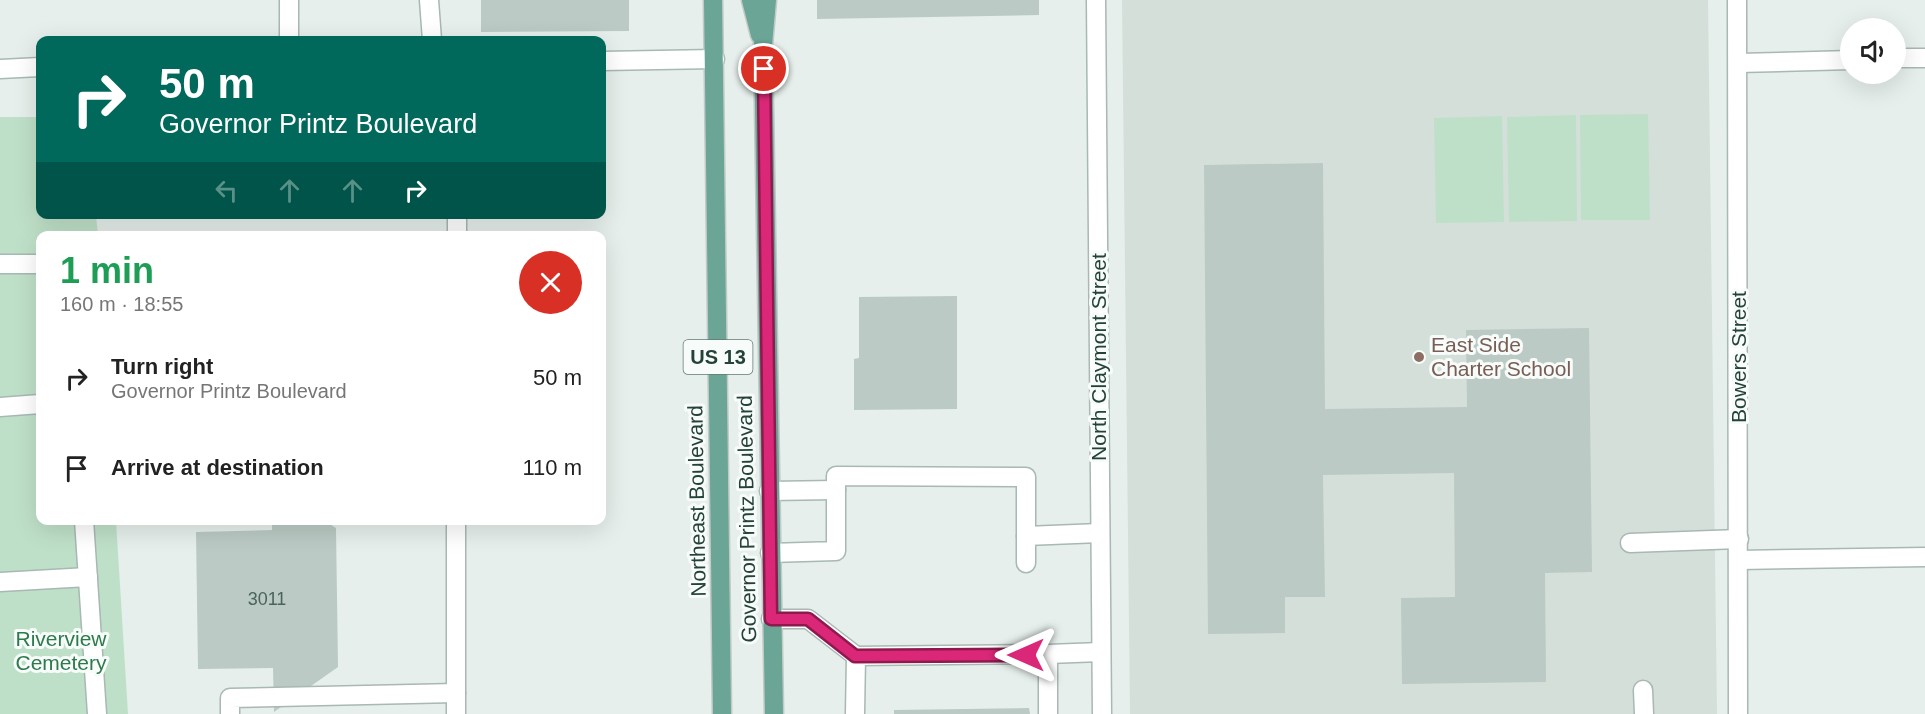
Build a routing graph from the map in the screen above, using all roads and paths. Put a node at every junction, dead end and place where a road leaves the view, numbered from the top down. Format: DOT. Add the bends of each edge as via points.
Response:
graph roads {
  1 [pos="289,0"];
  2 [pos="429,0"];
  3 [pos="713,0"];
  4 [pos="751,0"];
  5 [pos="767,0"];
  6 [pos="1096,0"];
  7 [pos="1737,0"];
  8 [pos="289,36"];
  9 [pos="432,36"];
  10 [pos="763,45"];
  11 [pos="1925,57"];
  12 [pos="1906,58"];
  13 [pos="715,59"];
  14 [pos="1840,60"];
  15 [pos="606,61"];
  16 [pos="1738,63"];
  17 [pos="36,67"];
  18 [pos="0,69"];
  19 [pos="0,264"];
  20 [pos="36,264"];
  21 [pos="36,404"];
  22 [pos="0,407"];
  23 [pos="836,489"];
  24 [pos="769,491"];
  25 [pos="84,525"];
  26 [pos="456,525"];
  27 [pos="1100,533"];
  28 [pos="1026,536"];
  29 [pos="1739,539"];
  30 [pos="1630,543"];
  31 [pos="770,553"];
  32 [pos="1925,557"];
  33 [pos="1739,560"];
  34 [pos="1026,563"];
  35 [pos="88,577"];
  36 [pos="0,582"];
  37 [pos="771,619"];
  38 [pos="1101,652"];
  39 [pos="1048,654"];
  40 [pos="855,656"];
  41 [pos="1643,690"];
  42 [pos="456,693"];
  43 [pos="344,705"];
  44 [pos="97,714"];
  45 [pos="230,714"];
  46 [pos="456,714"];
  47 [pos="722,714"];
  48 [pos="774,714"];
  49 [pos="855,714"];
  50 [pos="1048,714"];
  51 [pos="1102,714"];
  52 [pos="1644,714"];
  53 [pos="1738,714"];
  1 -- 8 [label="street"];
  2 -- 9 [label="street"];
  3 -- 13 [label="main road, Northeast Boulevard / US 13"];
  4 -- 10 [label="main road"];
  5 -- 10 [label="main road, Governor Printz Boulevard / US 13"];
  6 -- 27 [label="street, North Claymont Street"];
  7 -- 16 [label="street, Bowers Street"];
  10 -- 24 [label="main road, Governor Printz Boulevard / US 13"];
  11 -- 12 [label="street"];
  13 -- 15 [label="street"];
  13 -- 47 [label="main road, Northeast Boulevard / US 13"];
  14 -- 16 [label="street"];
  16 -- 29 [label="street, Bowers Street"];
  17 -- 18 [label="street"];
  19 -- 20 [label="street"];
  21 -- 22 [label="street"];
  23 -- 24 [label="street"];
  23 -- 28 [label="street" via="836,476 1026,477"];
  23 -- 31 [label="street" via="836,551"];
  24 -- 31 [label="main road, Governor Printz Boulevard / US 13"];
  25 -- 35 [label="street"];
  26 -- 42 [label="street"];
  27 -- 28 [label="street"];
  27 -- 38 [label="street, North Claymont Street"];
  28 -- 34 [label="street"];
  29 -- 30 [label="street"];
  29 -- 33 [label="street, Bowers Street"];
  31 -- 37 [label="main road, Governor Printz Boulevard / US 13"];
  32 -- 33 [label="street"];
  33 -- 53 [label="street, Bowers Street"];
  35 -- 36 [label="street"];
  35 -- 44 [label="street"];
  37 -- 40 [label="street" via="808,619"];
  37 -- 48 [label="main road, Governor Printz Boulevard / US 13"];
  38 -- 39 [label="street"];
  38 -- 51 [label="street, North Claymont Street"];
  39 -- 40 [label="street"];
  39 -- 50 [label="street"];
  40 -- 49 [label="street"];
  41 -- 52 [label="street"];
  42 -- 43 [label="street"];
  42 -- 46 [label="street"];
  43 -- 45 [label="street" via="230,698"];
}
